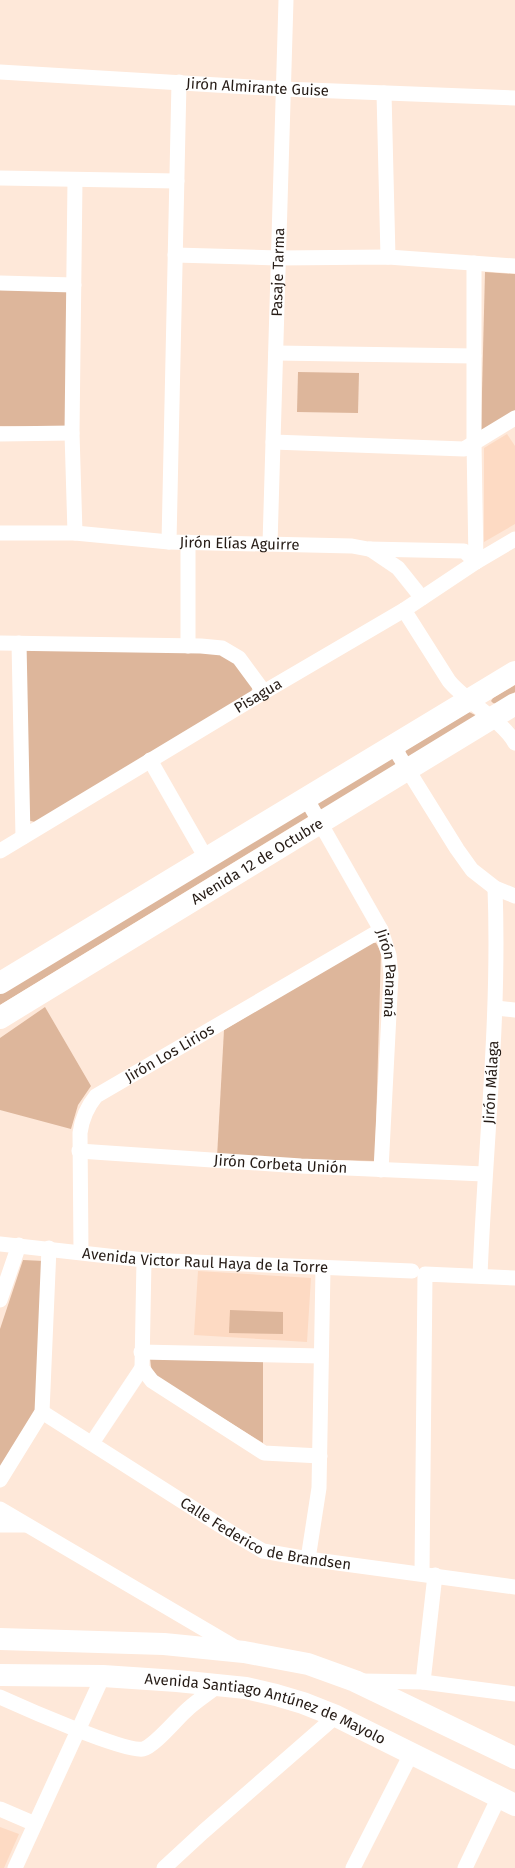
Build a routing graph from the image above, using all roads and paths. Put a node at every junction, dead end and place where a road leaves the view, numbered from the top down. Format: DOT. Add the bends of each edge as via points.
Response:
graph roads {
  1 [pos="286,0"];
  2 [pos="0,72"];
  3 [pos="179,82"];
  4 [pos="283,89"];
  5 [pos="384,93"];
  6 [pos="515,98"];
  7 [pos="0,178"];
  8 [pos="75,180"];
  9 [pos="177,181"];
  10 [pos="175,255"];
  11 [pos="278,258"];
  12 [pos="388,258"];
  13 [pos="474,263"];
  14 [pos="515,266"];
  15 [pos="0,283"];
  16 [pos="74,285"];
  17 [pos="276,353"];
  18 [pos="474,356"];
  19 [pos="515,418"];
  20 [pos="0,434"];
  21 [pos="72,434"];
  22 [pos="273,442"];
  23 [pos="474,443"];
  24 [pos="0,533"];
  25 [pos="75,533"];
  26 [pos="515,539"];
  27 [pos="169,542"];
  28 [pos="188,542"];
  29 [pos="270,544"];
  30 [pos="368,549"];
  31 [pos="476,562"];
  32 [pos="422,598"];
  33 [pos="404,610"];
  34 [pos="0,643"];
  35 [pos="19,643"];
  36 [pos="188,646"];
  37 [pos="515,672"];
  38 [pos="264,692"];
  39 [pos="470,700"];
  40 [pos="515,704"];
  41 [pos="491,718"];
  42 [pos="515,743"];
  43 [pos="393,746"];
  44 [pos="150,760"];
  45 [pos="407,770"];
  46 [pos="306,798"];
  47 [pos="320,823"];
  48 [pos="24,837"];
  49 [pos="0,851"];
  50 [pos="206,858"];
  51 [pos="495,888"];
  52 [pos="515,896"];
  53 [pos="381,930"];
  54 [pos="0,983"];
  55 [pos="496,1008"];
  56 [pos="515,1010"];
  57 [pos="0,1018"];
  58 [pos="79,1151"];
  59 [pos="381,1170"];
  60 [pos="484,1174"];
  61 [pos="0,1244"];
  62 [pos="18,1245"];
  63 [pos="49,1248"];
  64 [pos="81,1252"];
  65 [pos="144,1260"];
  66 [pos="323,1269"];
  67 [pos="419,1272"];
  68 [pos="480,1276"];
  69 [pos="515,1278"];
  70 [pos="0,1300"];
  71 [pos="142,1352"];
  72 [pos="321,1356"];
  73 [pos="142,1368"];
  74 [pos="42,1412"];
  75 [pos="92,1443"];
  76 [pos="320,1456"];
  77 [pos="0,1480"];
  78 [pos="0,1509"];
  79 [pos="0,1525"];
  80 [pos="26,1525"];
  81 [pos="308,1559"];
  82 [pos="428,1574"];
  83 [pos="515,1587"];
  84 [pos="0,1638"];
  85 [pos="244,1652"];
  86 [pos="0,1675"];
  87 [pos="103,1676"];
  88 [pos="355,1681"];
  89 [pos="423,1682"];
  90 [pos="219,1685"];
  91 [pos="515,1694"];
  92 [pos="0,1697"];
  93 [pos="336,1716"];
  94 [pos="79,1730"];
  95 [pos="411,1754"];
  96 [pos="515,1758"];
  97 [pos="507,1801"];
  98 [pos="0,1809"];
  99 [pos="35,1824"];
  100 [pos="15,1868"];
  101 [pos="164,1868"];
  102 [pos="353,1868"];
  103 [pos="464,1868"];
  1 -- 4 [label="street, Pasaje Tarma"];
  2 -- 3 [label="street, Jirón Almirante Guise"];
  3 -- 4 [label="street, Jirón Almirante Guise"];
  3 -- 9 [label="street"];
  4 -- 5 [label="street, Jirón Almirante Guise"];
  4 -- 11 [label="street, Pasaje Tarma"];
  5 -- 6 [label="street, Jirón Almirante Guise"];
  5 -- 12 [label="street"];
  7 -- 8 [label="street"];
  8 -- 9 [label="street"];
  8 -- 16 [label="street"];
  9 -- 10 [label="street"];
  10 -- 11 [label="street"];
  10 -- 27 [label="street"];
  11 -- 12 [label="street"];
  11 -- 17 [label="street, Pasaje Tarma"];
  12 -- 13 [label="street"];
  13 -- 14 [label="street"];
  13 -- 18 [label="street"];
  15 -- 16 [label="street"];
  16 -- 21 [label="street"];
  17 -- 18 [label="street"];
  17 -- 22 [label="street, Pasaje Tarma"];
  18 -- 23 [label="street"];
  19 -- 23 [label="street"];
  20 -- 21 [label="street"];
  21 -- 25 [label="street"];
  22 -- 23 [label="street" via="464,449"];
  22 -- 29 [label="street, Pasaje Tarma"];
  23 -- 31 [label="street"];
  24 -- 25 [label="street, Jirón Elías Aguirre"];
  25 -- 27 [label="street, Jirón Elías Aguirre"];
  26 -- 31 [label="street, Pisagua"];
  27 -- 28 [label="street, Jirón Elías Aguirre"];
  28 -- 29 [label="street, Jirón Elías Aguirre"];
  28 -- 36 [label="street"];
  29 -- 30 [label="street, Jirón Elías Aguirre"];
  30 -- 31 [label="street, Jirón Elías Aguirre" via="464,551"];
  30 -- 32 [label="street" via="398,568"];
  31 -- 32 [label="street, Pisagua"];
  32 -- 33 [label="street, Pisagua"];
  33 -- 38 [label="street, Pisagua"];
  33 -- 39 [label="street" via="449,681"];
  34 -- 35 [label="street"];
  35 -- 36 [label="street"];
  35 -- 48 [label="street"];
  36 -- 38 [label="street" via="222,648 239,658"];
  37 -- 39 [label="main road, Avenida 12 de Octubre"];
  38 -- 44 [label="street, Pisagua"];
  39 -- 41 [label="street"];
  39 -- 43 [label="main road, Avenida 12 de Octubre"];
  40 -- 41 [label="main road, Avenida 12 de Octubre"];
  41 -- 42 [label="street"];
  41 -- 45 [label="main road, Avenida 12 de Octubre"];
  43 -- 45 [label="street"];
  43 -- 46 [label="main road, Avenida 12 de Octubre"];
  44 -- 48 [label="street, Pisagua"];
  44 -- 50 [label="street"];
  45 -- 47 [label="main road, Avenida 12 de Octubre"];
  45 -- 51 [label="street" via="472,870"];
  46 -- 47 [label="street, Jirón Panamá"];
  46 -- 50 [label="main road, Avenida 12 de Octubre"];
  47 -- 53 [label="street, Jirón Panamá"];
  47 -- 57 [label="main road, Avenida 12 de Octubre"];
  48 -- 49 [label="street, Pisagua"];
  50 -- 54 [label="main road, Avenida 12 de Octubre"];
  51 -- 52 [label="street"];
  51 -- 55 [label="street, Jirón Málaga"];
  53 -- 58 [label="street, Jirón Los Lirios" via="96,1096 82,1120"];
  53 -- 59 [label="street, Jirón Panamá" via="391,975"];
  55 -- 56 [label="street"];
  55 -- 60 [label="street, Jirón Málaga"];
  58 -- 59 [label="street, Jirón Corbeta Unión"];
  58 -- 64 [label="street, Jirón Los Lirios"];
  59 -- 60 [label="street, Jirón Corbeta Unión"];
  60 -- 68 [label="street, Jirón Málaga"];
  61 -- 62 [label="street, Avenida Victor Raul Haya de la Torre"];
  62 -- 63 [label="street, Avenida Victor Raul Haya de la Torre"];
  62 -- 70 [label="street"];
  63 -- 64 [label="street, Avenida Victor Raul Haya de la Torre"];
  63 -- 74 [label="street"];
  64 -- 65 [label="street, Avenida Victor Raul Haya de la Torre"];
  65 -- 66 [label="street, Avenida Victor Raul Haya de la Torre"];
  65 -- 71 [label="street"];
  66 -- 67 [label="street, Avenida Victor Raul Haya de la Torre"];
  66 -- 72 [label="street"];
  67 -- 68 [label="street, Avenida Victor Raul Haya de la Torre"];
  67 -- 82 [label="street"];
  68 -- 69 [label="street, Avenida Victor Raul Haya de la Torre"];
  71 -- 72 [label="street"];
  71 -- 73 [label="street"];
  72 -- 76 [label="street"];
  73 -- 75 [label="street"];
  73 -- 76 [label="street" via="152,1381 264,1453"];
  74 -- 75 [label="street, Calle Federico de Brandsen"];
  74 -- 77 [label="street"];
  75 -- 81 [label="street, Calle Federico de Brandsen" via="263,1551"];
  76 -- 81 [label="street" via="319,1488"];
  78 -- 80 [label="street"];
  79 -- 80 [label="street"];
  80 -- 85 [label="street"];
  81 -- 82 [label="street, Calle Federico de Brandsen"];
  82 -- 83 [label="street, Calle Federico de Brandsen"];
  82 -- 89 [label="street"];
  84 -- 85 [label="main road" via="164,1644"];
  85 -- 88 [label="main road" via="308,1664"];
  86 -- 87 [label="main road, Avenida Santiago Antúnez de Mayolo"];
  87 -- 90 [label="main road, Avenida Santiago Antúnez de Mayolo"];
  87 -- 94 [label="street"];
  88 -- 89 [label="street"];
  88 -- 96 [label="main road"];
  89 -- 91 [label="street"];
  90 -- 93 [label="main road, Avenida Santiago Antúnez de Mayolo" via="276,1695"];
  90 -- 94 [label="street" via="187,1709 144,1749 133,1749"];
  92 -- 94 [label="street"];
  93 -- 95 [label="main road, Avenida Santiago Antúnez de Mayolo"];
  93 -- 101 [label="street"];
  94 -- 99 [label="street"];
  95 -- 97 [label="main road, Avenida Santiago Antúnez de Mayolo"];
  95 -- 102 [label="street"];
  97 -- 103 [label="street"];
  98 -- 99 [label="street"];
  99 -- 100 [label="street"];
}
